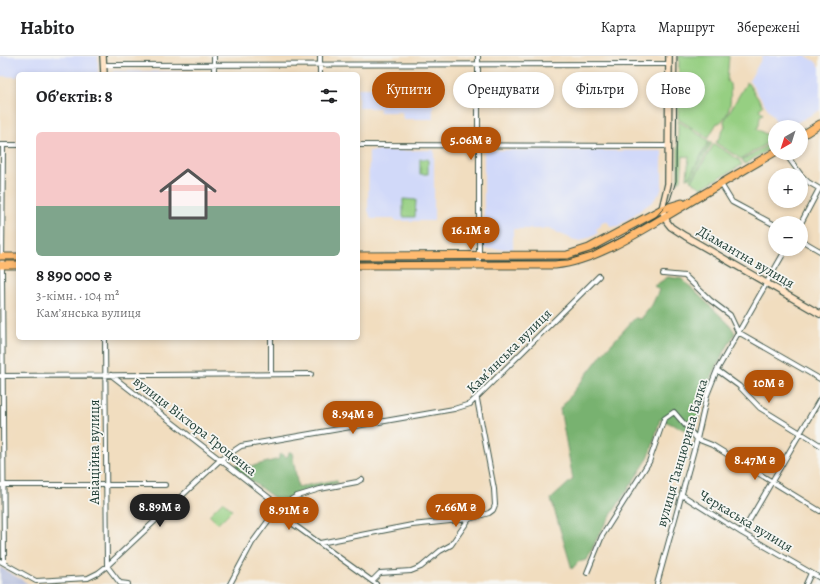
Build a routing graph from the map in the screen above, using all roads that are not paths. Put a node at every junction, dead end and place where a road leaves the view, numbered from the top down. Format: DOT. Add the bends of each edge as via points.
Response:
graph roads {
  1 [pos="104,56"];
  2 [pos="214,56"];
  3 [pos="320,56"];
  4 [pos="478,56"];
  5 [pos="669,56"];
  6 [pos="669,64"];
  7 [pos="104,65"];
  8 [pos="214,65"];
  9 [pos="320,65"];
  10 [pos="478,65"];
  11 [pos="104,72"];
  12 [pos="214,72"];
  13 [pos="320,72"];
  14 [pos="820,124"];
  15 [pos="808,132"];
  16 [pos="1,145"];
  17 [pos="16,145"];
  18 [pos="360,145"];
  19 [pos="478,145"];
  20 [pos="669,146"];
  21 [pos="768,156"];
  22 [pos="808,182"];
  23 [pos="721,184"];
  24 [pos="820,189"];
  25 [pos="692,200"];
  26 [pos="662,209"];
  27 [pos="804,216"];
  28 [pos="664,217"];
  29 [pos="768,221"];
  30 [pos="808,244"];
  31 [pos="820,251"];
  32 [pos="360,256"];
  33 [pos="479,256"];
  34 [pos="782,256"];
  35 [pos="1,257"];
  36 [pos="16,257"];
  37 [pos="1,265"];
  38 [pos="16,265"];
  39 [pos="360,265"];
  40 [pos="479,265"];
  41 [pos="663,274"];
  42 [pos="599,276"];
  43 [pos="766,283"];
  44 [pos="820,314"];
  45 [pos="738,332"];
  46 [pos="105,340"];
  47 [pos="271,340"];
  48 [pos="717,370"];
  49 [pos="271,374"];
  50 [pos="311,374"];
  51 [pos="105,375"];
  52 [pos="111,375"];
  53 [pos="2,376"];
  54 [pos="820,379"];
  55 [pos="477,399"];
  56 [pos="820,399"];
  57 [pos="800,433"];
  58 [pos="697,439"];
  59 [pos="820,445"];
  60 [pos="220,460"];
  61 [pos="362,478"];
  62 [pos="772,482"];
  63 [pos="2,485"];
  64 [pos="106,485"];
  65 [pos="165,485"];
  66 [pos="682,495"];
  67 [pos="280,506"];
  68 [pos="820,511"];
  69 [pos="469,519"];
  70 [pos="742,533"];
  71 [pos="320,543"];
  72 [pos="2,562"];
  73 [pos="107,566"];
  74 [pos="587,573"];
  75 [pos="811,573"];
  76 [pos="820,578"];
  77 [pos="374,583"];
  78 [pos="128,584"];
  79 [pos="230,584"];
  80 [pos="657,584"];
  81 [pos="806,584"];
  1 -- 7 [label="street"];
  2 -- 8 [label="street"];
  3 -- 9 [label="street"];
  4 -- 10 [label="street"];
  5 -- 6 [label="street"];
  6 -- 10 [label="street"];
  6 -- 20 [label="street"];
  7 -- 8 [label="street"];
  7 -- 11 [label="street"];
  8 -- 9 [label="street"];
  8 -- 12 [label="street"];
  9 -- 10 [label="street"];
  9 -- 13 [label="street"];
  10 -- 19 [label="street"];
  14 -- 15 [label="highway"];
  16 -- 17 [label="street"];
  16 -- 35 [label="street"];
  18 -- 19 [label="street"];
  19 -- 20 [label="street"];
  19 -- 33 [label="street"];
  20 -- 26 [label="street" via="668,184"];
  21 -- 23 [label="highway"];
  22 -- 24 [label="street"];
  23 -- 25 [label="highway"];
  23 -- 29 [label="street" via="732,202"];
  24 -- 27 [label="street"];
  25 -- 26 [label="highway"];
  25 -- 28 [label="highway"];
  26 -- 28 [label="street"];
  26 -- 33 [label="highway" via="617,234 575,253"];
  28 -- 40 [label="highway" via="580,261 555,265"];
  28 -- 43 [label="street, Діамантна вулиця" via="671,227"];
  30 -- 31 [label="street"];
  32 -- 33 [label="highway"];
  33 -- 40 [label="street"];
  34 -- 43 [label="street, вулиця Танцюрина Балка"];
  35 -- 36 [label="highway"];
  35 -- 37 [label="street"];
  37 -- 38 [label="highway"];
  37 -- 53 [label="street"];
  39 -- 40 [label="highway"];
  41 -- 45 [label="street" via="685,276 710,300 730,314"];
  42 -- 55 [label="street, Камʼянська вулиця"];
  43 -- 44 [label="street, Діамантна вулиця"];
  43 -- 45 [label="street, вулиця Танцюрина Балка"];
  45 -- 48 [label="street, вулиця Танцюрина Балка"];
  45 -- 54 [label="street"];
  46 -- 51 [label="street, Авіаційна вулиця"];
  47 -- 49 [label="street"];
  48 -- 57 [label="street" via="739,386 760,408"];
  48 -- 58 [label="street, вулиця Танцюрина Балка" via="707,395"];
  49 -- 50 [label="street"];
  49 -- 52 [label="street"];
  51 -- 52 [label="street"];
  51 -- 53 [label="street"];
  51 -- 64 [label="street, Авіаційна вулиця"];
  52 -- 60 [label="street, вулиця Віктора Троценка"];
  53 -- 63 [label="street"];
  55 -- 60 [label="street, Камʼянська вулиця" via="466,406 454,409 241,446"];
  55 -- 69 [label="street" via="494,485 495,505 489,513"];
  56 -- 57 [label="street"];
  57 -- 59 [label="street"];
  57 -- 62 [label="street"];
  58 -- 62 [label="street" via="712,445"];
  58 -- 66 [label="street, вулиця Танцюрина Балка"];
  58 -- 74 [label="street" via="674,412 664,419 649,462 602,536"];
  60 -- 67 [label="street, вулиця Віктора Троценка"];
  60 -- 73 [label="street, Камʼянська вулиця"];
  61 -- 67 [label="street" via="356,482 297,496"];
  62 -- 68 [label="street"];
  62 -- 70 [label="street"];
  63 -- 64 [label="street"];
  63 -- 72 [label="street" via="5,515"];
  64 -- 65 [label="street"];
  64 -- 73 [label="street, Авіаційна вулиця"];
  66 -- 70 [label="street, Черкаська вулиця"];
  66 -- 80 [label="street, вулиця Танцюрина Балка"];
  67 -- 71 [label="street, вулиця Віктора Троценка" via="285,510 286,519"];
  67 -- 79 [label="street" via="252,543"];
  69 -- 71 [label="street" via="412,525"];
  69 -- 77 [label="street" via="451,545 421,566 411,571 380,573"];
  70 -- 75 [label="street, Черкаська вулиця"];
  71 -- 77 [label="street, вулиця Віктора Троценка"];
  72 -- 73 [label="street, Камʼянська вулиця" via="36,581 88,578"];
  73 -- 78 [label="street" via="120,583"];
  75 -- 76 [label="street, Черкаська вулиця"];
  75 -- 81 [label="street"];
}
